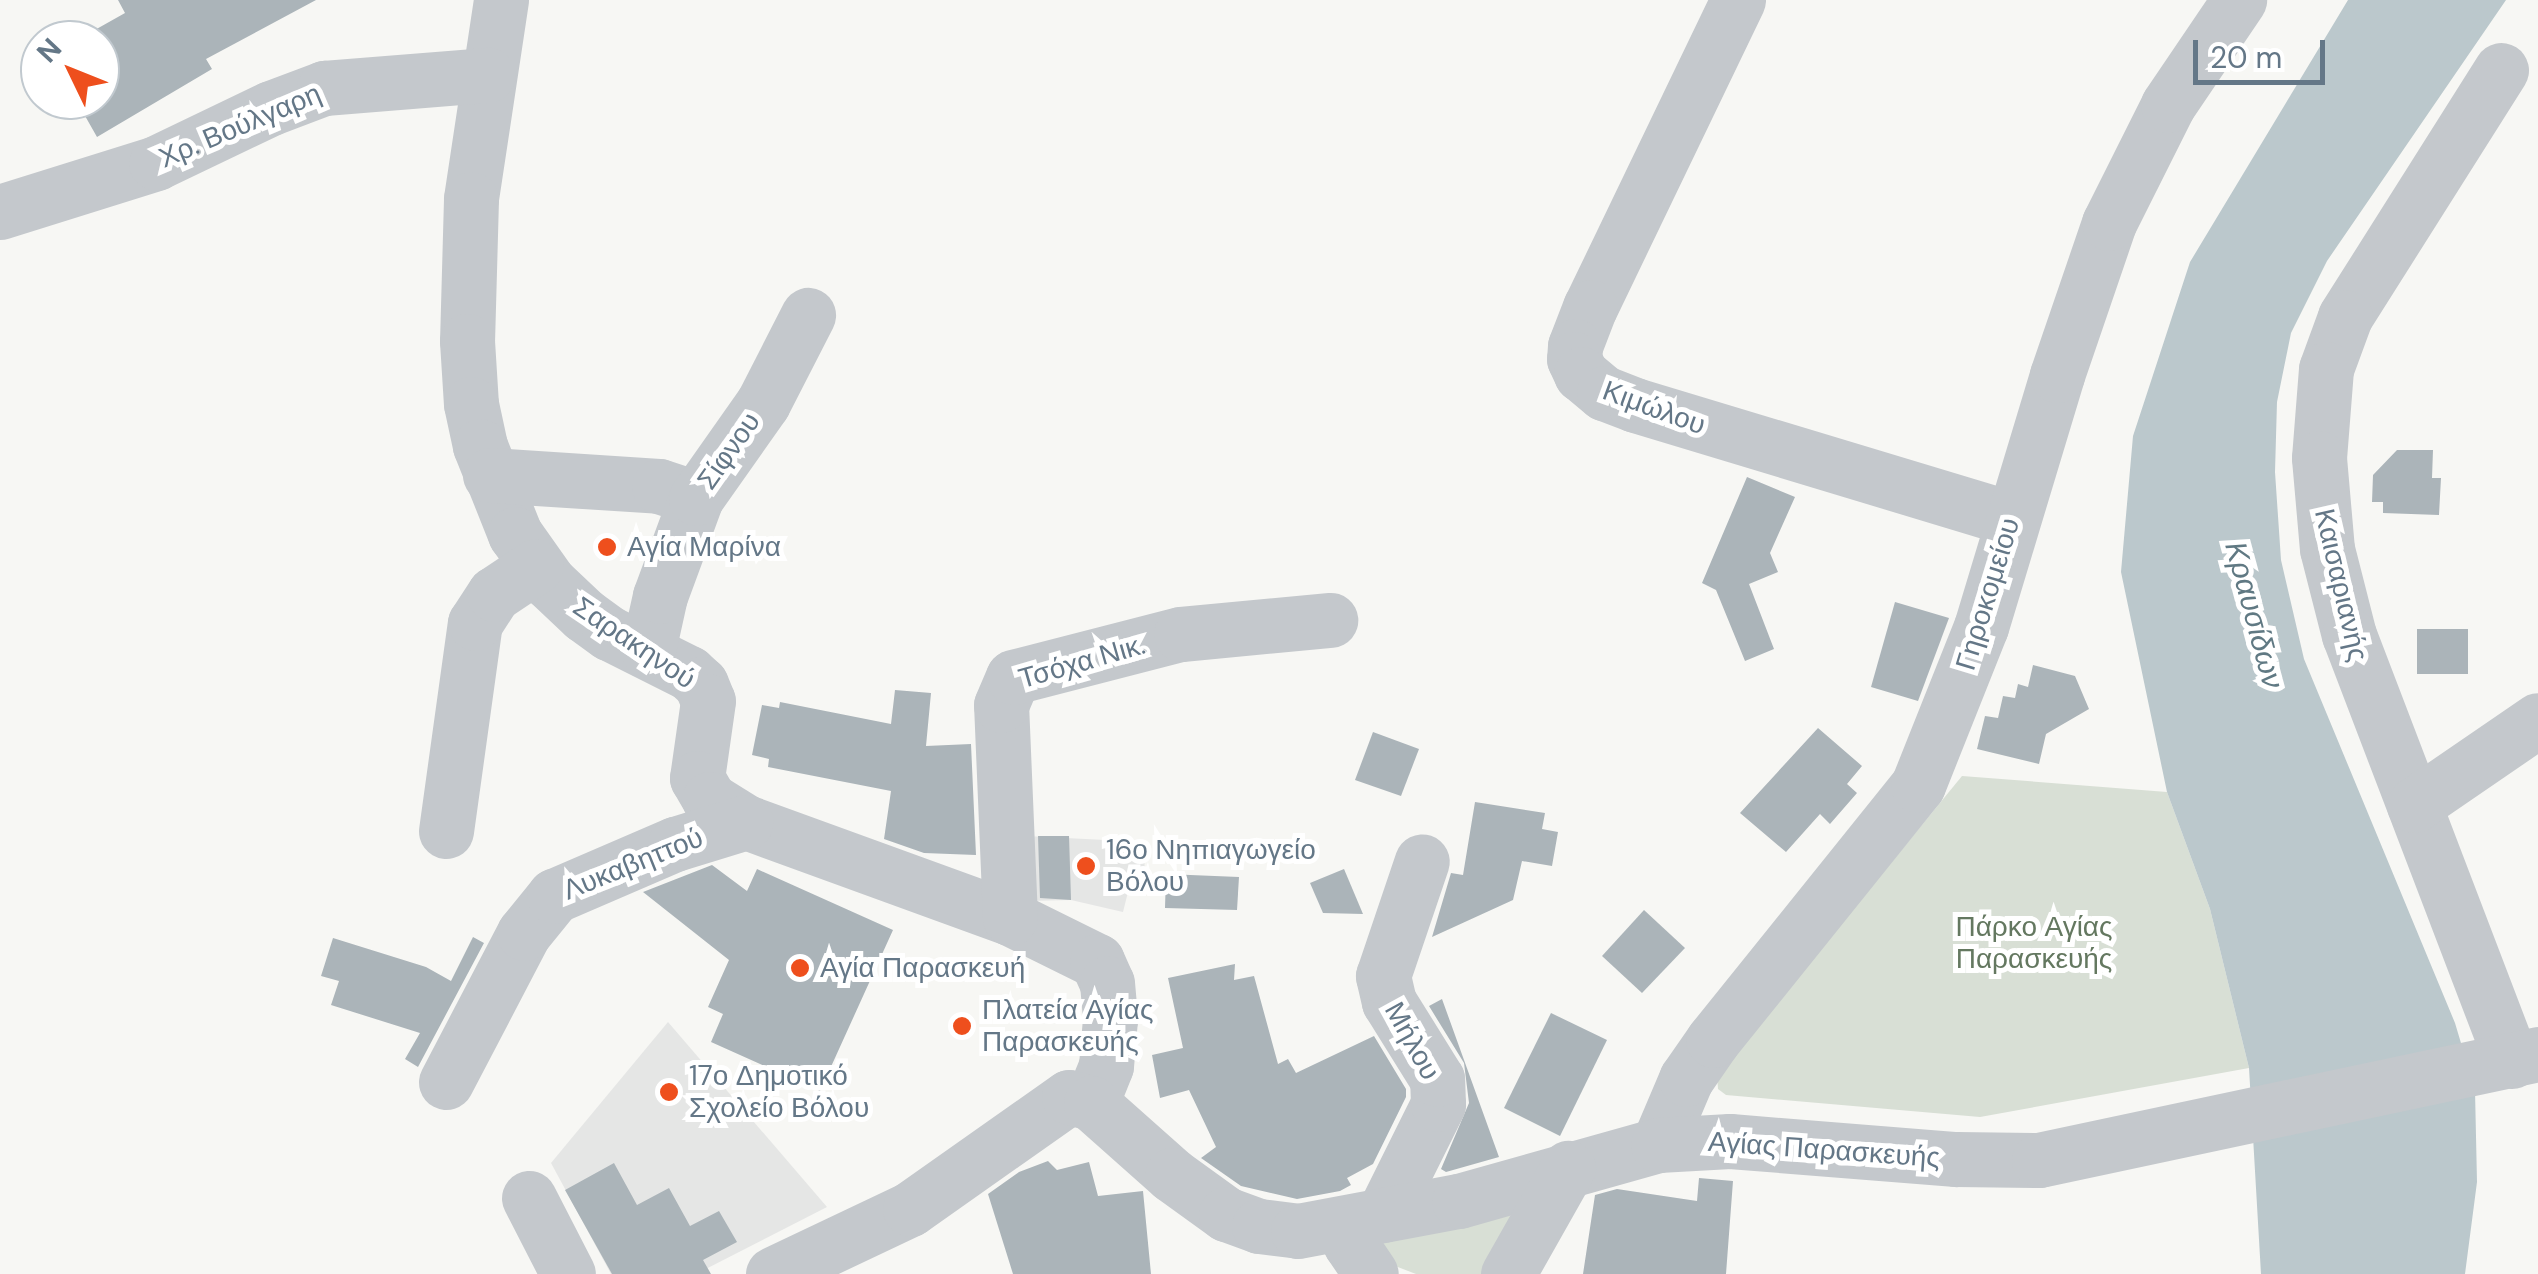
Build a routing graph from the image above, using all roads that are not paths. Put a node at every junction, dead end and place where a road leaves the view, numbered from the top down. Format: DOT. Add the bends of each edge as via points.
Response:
graph roads {
  1 [pos="501,0"];
  2 [pos="1738,0"];
  3 [pos="2239,0"];
  4 [pos="2501,70"];
  5 [pos="487,76"];
  6 [pos="0,212"];
  7 [pos="808,315"];
  8 [pos="490,475"];
  9 [pos="696,498"];
  10 [pos="2012,520"];
  11 [pos="536,566"];
  12 [pos="1330,620"];
  13 [pos="648,650"];
  14 [pos="2538,720"];
  15 [pos="2414,805"];
  16 [pos="746,822"];
  17 [pos="446,831"];
  18 [pos="1422,861"];
  19 [pos="1010,918"];
  20 [pos="2512,1061"];
  21 [pos="446,1082"];
  22 [pos="1091,1104"];
  23 [pos="1658,1144"];
  24 [pos="1568,1168"];
  25 [pos="529,1198"];
  26 [pos="1330,1236"];
  27 [pos="786,1269"];
  28 [pos="568,1274"];
  29 [pos="1371,1274"];
  30 [pos="1508,1274"];
  1 -- 5 [label="street, Σαρακηνού"];
  2 -- 10 [label="street, Κιμώλου" via="1590,307 1574,359 1604,393"];
  3 -- 10 [label="street, Γηροκομείου" via="2161,117 2110,223"];
  4 -- 15 [label="street, Καισαριανής" via="2360,290 2337,334 2324,380 2318,458 2328,548 2360,667"];
  5 -- 6 [label="street, Χρ. Βούλγαρη" via="324,88 156,163"];
  5 -- 8 [label="street, Σαρακηνού" via="471,199 467,341 471,404"];
  7 -- 9 [label="street, Σίφνου" via="763,404"];
  8 -- 9 [label="street" via="659,486"];
  8 -- 11 [label="street, Σαρακηνού"];
  9 -- 13 [label="street, Σίφνου"];
  10 -- 23 [label="street, Γηροκομείου" via="1981,627 1918,785 1713,1040 1686,1079"];
  11 -- 13 [label="street, Σαρακηνού" via="584,615"];
  11 -- 17 [label="street" via="494,594 475,623"];
  12 -- 19 [label="street, Τσόχα Νικ." via="1180,634 1014,677 1001,705"];
  13 -- 16 [label="street, Σαρακηνού" via="701,684 708,702 699,784 708,800"];
  14 -- 15 [label="street"];
  15 -- 20 [label="street, Καισαριανής"];
  16 -- 19 [label="street, Σαρακηνού"];
  16 -- 21 [label="street, Λυκαβηττού" via="554,896 524,932"];
  18 -- 26 [label="street, Μήλου" via="1383,976 1389,1002 1437,1079 1438,1104"];
  19 -- 22 [label="street, Σαρακηνού" via="1084,951 1104,972 1108,1046"];
  20 -- 23 [label="street, Αγίας Παρασκευής" via="2040,1160 1730,1141"];
  22 -- 26 [label="street, Αγίας Παρασκευής" via="1212,1206 1249,1222"];
  22 -- 27 [label="street" via="1064,1099 910,1209"];
  23 -- 24 [label="street, Αγίας Παρασκευής"];
  24 -- 26 [label="street, Αγίας Παρασκευής"];
  24 -- 30 [label="street"];
  25 -- 28 [label="street"];
  26 -- 29 [label="street" via="1350,1243"];
}
